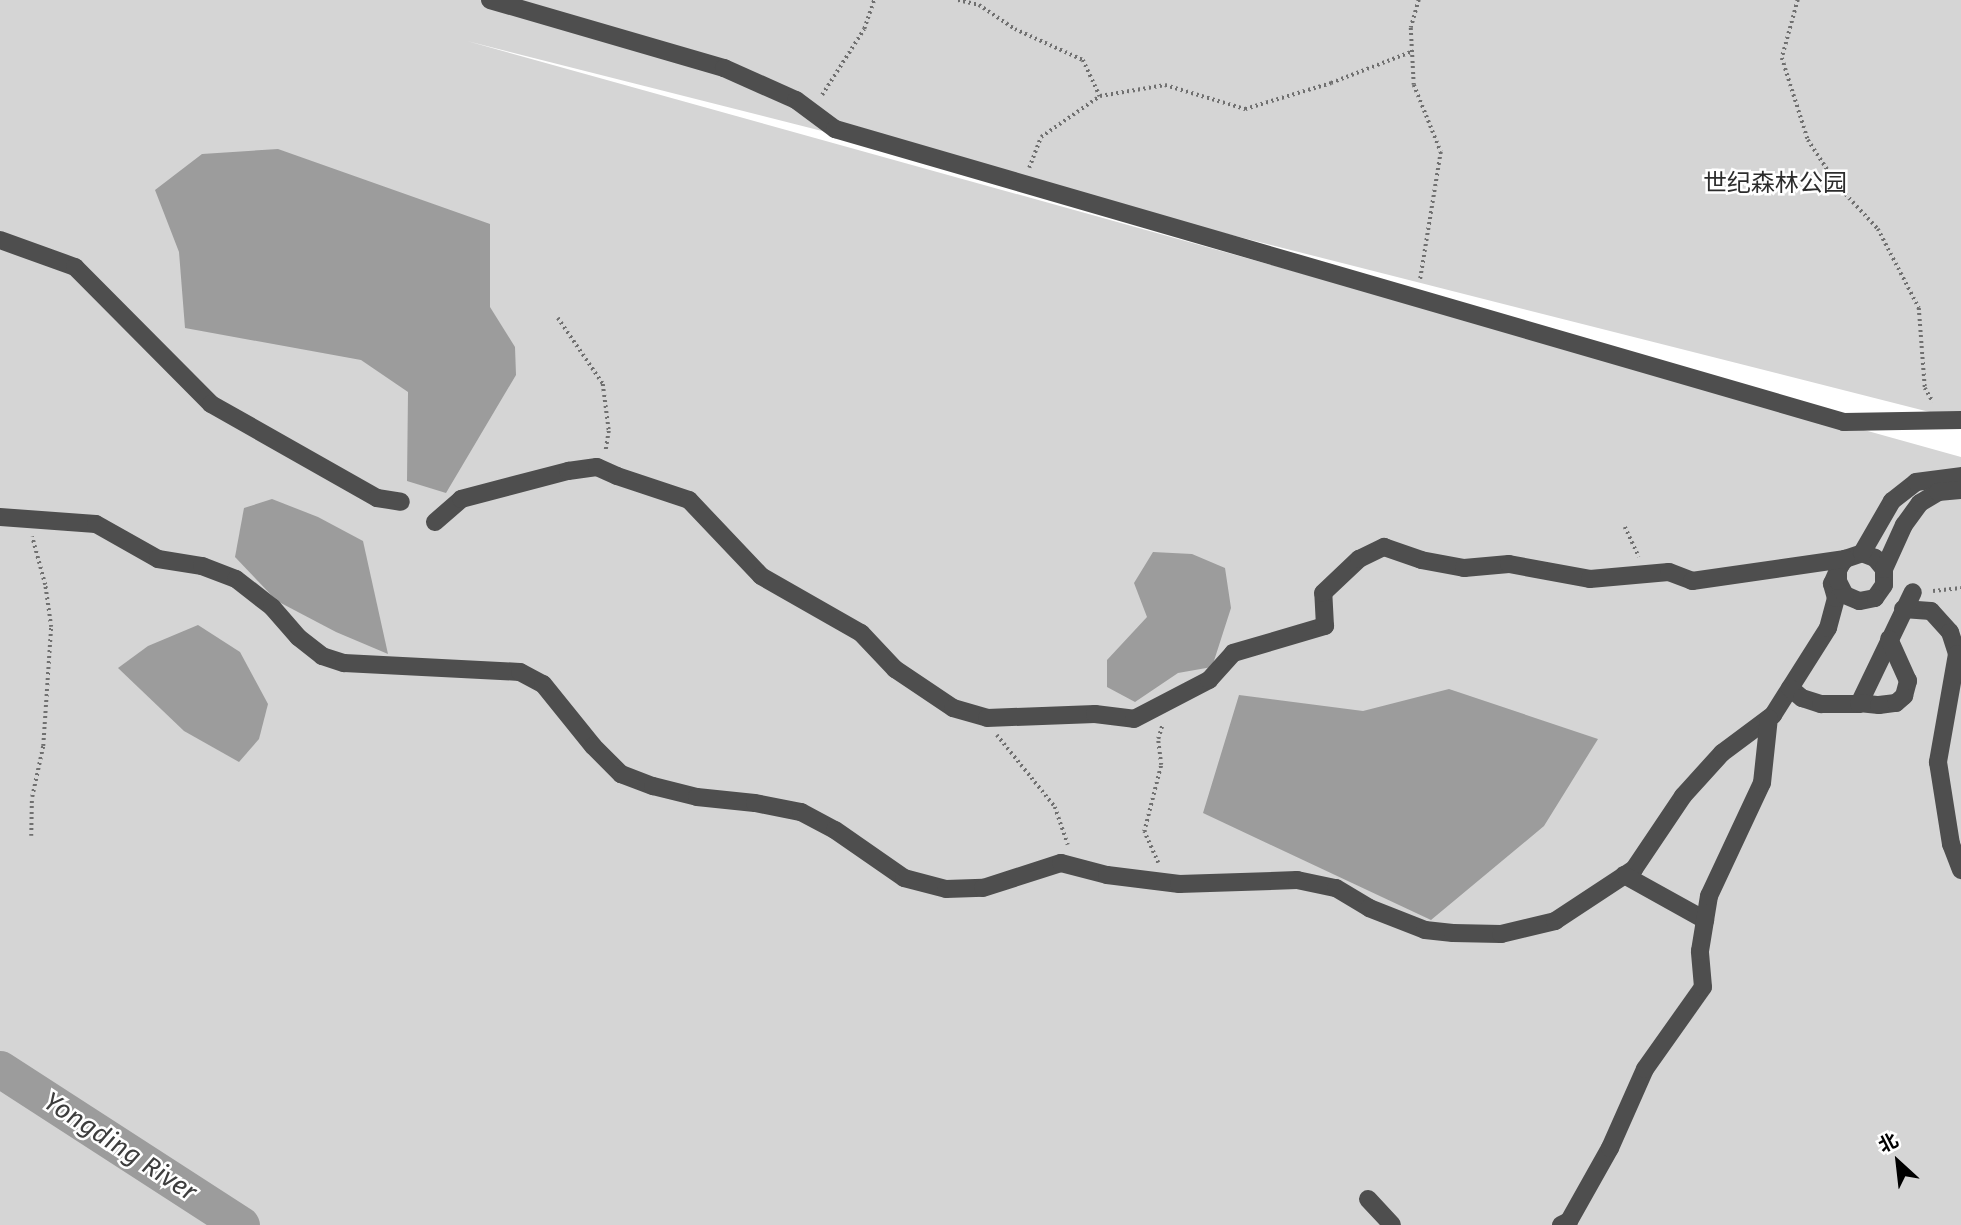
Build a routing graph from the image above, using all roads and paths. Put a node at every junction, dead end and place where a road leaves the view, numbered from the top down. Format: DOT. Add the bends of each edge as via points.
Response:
graph roads {
  1 [pos="490,0"];
  2 [pos="874,0"];
  3 [pos="958,0"];
  4 [pos="1419,0"];
  5 [pos="1798,0"];
  6 [pos="1413,51"];
  7 [pos="1100,96"];
  8 [pos="811,111"];
  9 [pos="1023,183"];
  10 [pos="0,240"];
  11 [pos="1417,298"];
  12 [pos="558,318"];
  13 [pos="1952,420"];
  14 [pos="602,469"];
  15 [pos="1961,476"];
  16 [pos="1961,491"];
  17 [pos="401,502"];
  18 [pos="0,517"];
  19 [pos="23,519"];
  20 [pos="435,522"];
  21 [pos="1626,527"];
  22 [pos="1848,562"];
  23 [pos="1884,569"];
  24 [pos="1642,574"];
  25 [pos="1961,588"];
  26 [pos="1913,592"];
  27 [pos="1903,609"];
  28 [pos="1889,639"];
  29 [pos="1790,688"];
  30 [pos="1859,703"];
  31 [pos="1163,706"];
  32 [pos="980,716"];
  33 [pos="1769,718"];
  34 [pos="31,836"];
  35 [pos="1076,866"];
  36 [pos="1961,870"];
  37 [pos="1624,875"];
  38 [pos="1169,883"];
  39 [pos="1705,920"];
  40 [pos="1368,1199"];
  41 [pos="1392,1225"];
  42 [pos="1561,1225"];
  1 -- 8 [label="lane" via="724,68"];
  2 -- 8 [label="path" via="864,29"];
  3 -- 7 [label="path" via="979,5 1015,29 1083,60"];
  4 -- 6 [label="path" via="1411,28"];
  5 -- 13 [label="path" via="1782,58 1808,140 1838,186 1878,229 1920,308 1924,388"];
  6 -- 7 [label="path" via="1245,109 1165,85"];
  6 -- 11 [label="path" via="1414,85 1441,152"];
  7 -- 9 [label="path" via="1041,137"];
  8 -- 9 [label="lane" via="835,129"];
  9 -- 11 [label="lane"];
  10 -- 17 [label="lane" via="75,267 211,404 377,498"];
  11 -- 13 [label="lane" via="1844,422"];
  12 -- 14 [label="path" via="603,384 609,431"];
  14 -- 20 [label="lane" via="568,471 461,499"];
  14 -- 32 [label="lane" via="689,500 761,576 862,633 895,668 953,708"];
  15 -- 22 [label="lane" via="1916,482 1892,501"];
  16 -- 23 [label="lane" via="1938,492 1920,503 1904,525"];
  18 -- 19 [label="lane"];
  19 -- 34 [label="path" via="36,544 51,628"];
  19 -- 35 [label="lane" via="96,524 158,559 202,566 236,579 322,656 344,663 520,672 543,684 621,774 697,797 801,812 904,878 946,890 983,888 1061,863"];
  21 -- 24 [label="path"];
  22 -- 23 [label="lane" via="1875,558"];
  22 -- 23 [label="lane" via="1838,581 1845,595 1859,601 1875,598 1880,592"];
  22 -- 24 [label="lane" via="1692,581 1669,572"];
  22 -- 29 [label="lane" via="1832,584 1836,598 1828,628"];
  24 -- 31 [label="lane" via="1590,579 1509,564 1464,568 1384,547 1359,559 1323,593 1325,626 1233,653 1209,680"];
  25 -- 26 [label="path"];
  26 -- 27 [label="lane"];
  27 -- 28 [label="lane"];
  27 -- 36 [label="lane" via="1931,611 1950,632 1957,654 1938,762 1951,844"];
  28 -- 30 [label="lane"];
  28 -- 30 [label="lane" via="1908,681 1905,696 1896,703"];
  29 -- 30 [label="lane" via="1821,704"];
  29 -- 33 [label="lane"];
  31 -- 32 [label="lane" via="1134,719 1095,713"];
  31 -- 38 [label="path" via="1158,740 1161,765 1144,832"];
  32 -- 35 [label="path" via="1055,807"];
  33 -- 37 [label="lane" via="1722,753 1684,796 1634,869"];
  33 -- 39 [label="lane" via="1762,783 1709,895"];
  35 -- 38 [label="lane"];
  37 -- 38 [label="lane" via="1555,921 1501,934 1425,930 1369,908 1336,888 1297,880"];
  37 -- 39 [label="lane"];
  39 -- 42 [label="lane" via="1700,951 1703,987 1645,1069 1610,1148 1569,1221"];
  40 -- 41 [label="lane"];
}
